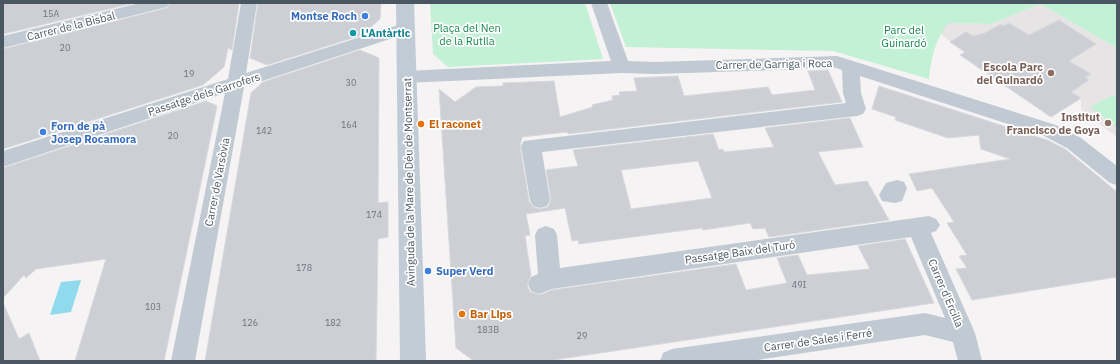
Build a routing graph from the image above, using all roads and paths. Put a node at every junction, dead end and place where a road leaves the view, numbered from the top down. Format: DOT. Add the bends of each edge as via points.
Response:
graph roads {
  1 [pos="162,3"];
  2 [pos="249,3"];
  3 [pos="405,3"];
  4 [pos="599,3"];
  5 [pos="405,28"];
  6 [pos="3,42"];
  7 [pos="850,66"];
  8 [pos="622,67"];
  9 [pos="406,77"];
  10 [pos="236,83"];
  11 [pos="3,159"];
  12 [pos="1117,177"];
  13 [pos="540,200"];
  14 [pos="923,226"];
  15 [pos="546,235"];
  16 [pos="963,333"];
  17 [pos="183,361"];
  18 [pos="413,361"];
  19 [pos="672,361"];
  20 [pos="970,361"];
  1 -- 6 [label="street, Carrer de la Bisbal"];
  2 -- 10 [label="street, Carrer de Varsòvia"];
  3 -- 5 [label="street, Avinguda de la Mare de Déu de Montserrat"];
  4 -- 8 [label="street"];
  5 -- 9 [label="street, Avinguda de la Mare de Déu de Montserrat"];
  5 -- 10 [label="street, Passatge dels Garrofers"];
  7 -- 8 [label="street, Carrer de Garriga i Roca" via="837,62 820,62"];
  7 -- 12 [label="street, Carrer de Garriga i Roca" via="1049,130 1074,144"];
  7 -- 13 [label="street" via="852,93 857,109 531,146"];
  8 -- 9 [label="street, Carrer de Garriga i Roca"];
  9 -- 18 [label="street, Avinguda de la Mare de Déu de Montserrat"];
  10 -- 11 [label="street, Passatge dels Garrofers"];
  10 -- 17 [label="street, Carrer de Varsòvia"];
  14 -- 15 [label="street, Passatge Baix del Turó" via="545,282"];
  14 -- 16 [label="street, Carrer d'Ercilla"];
  16 -- 19 [label="street, Carrer de Sales i Ferré" via="925,324"];
  16 -- 20 [label="street, Carrer d'Ercilla"];
}
